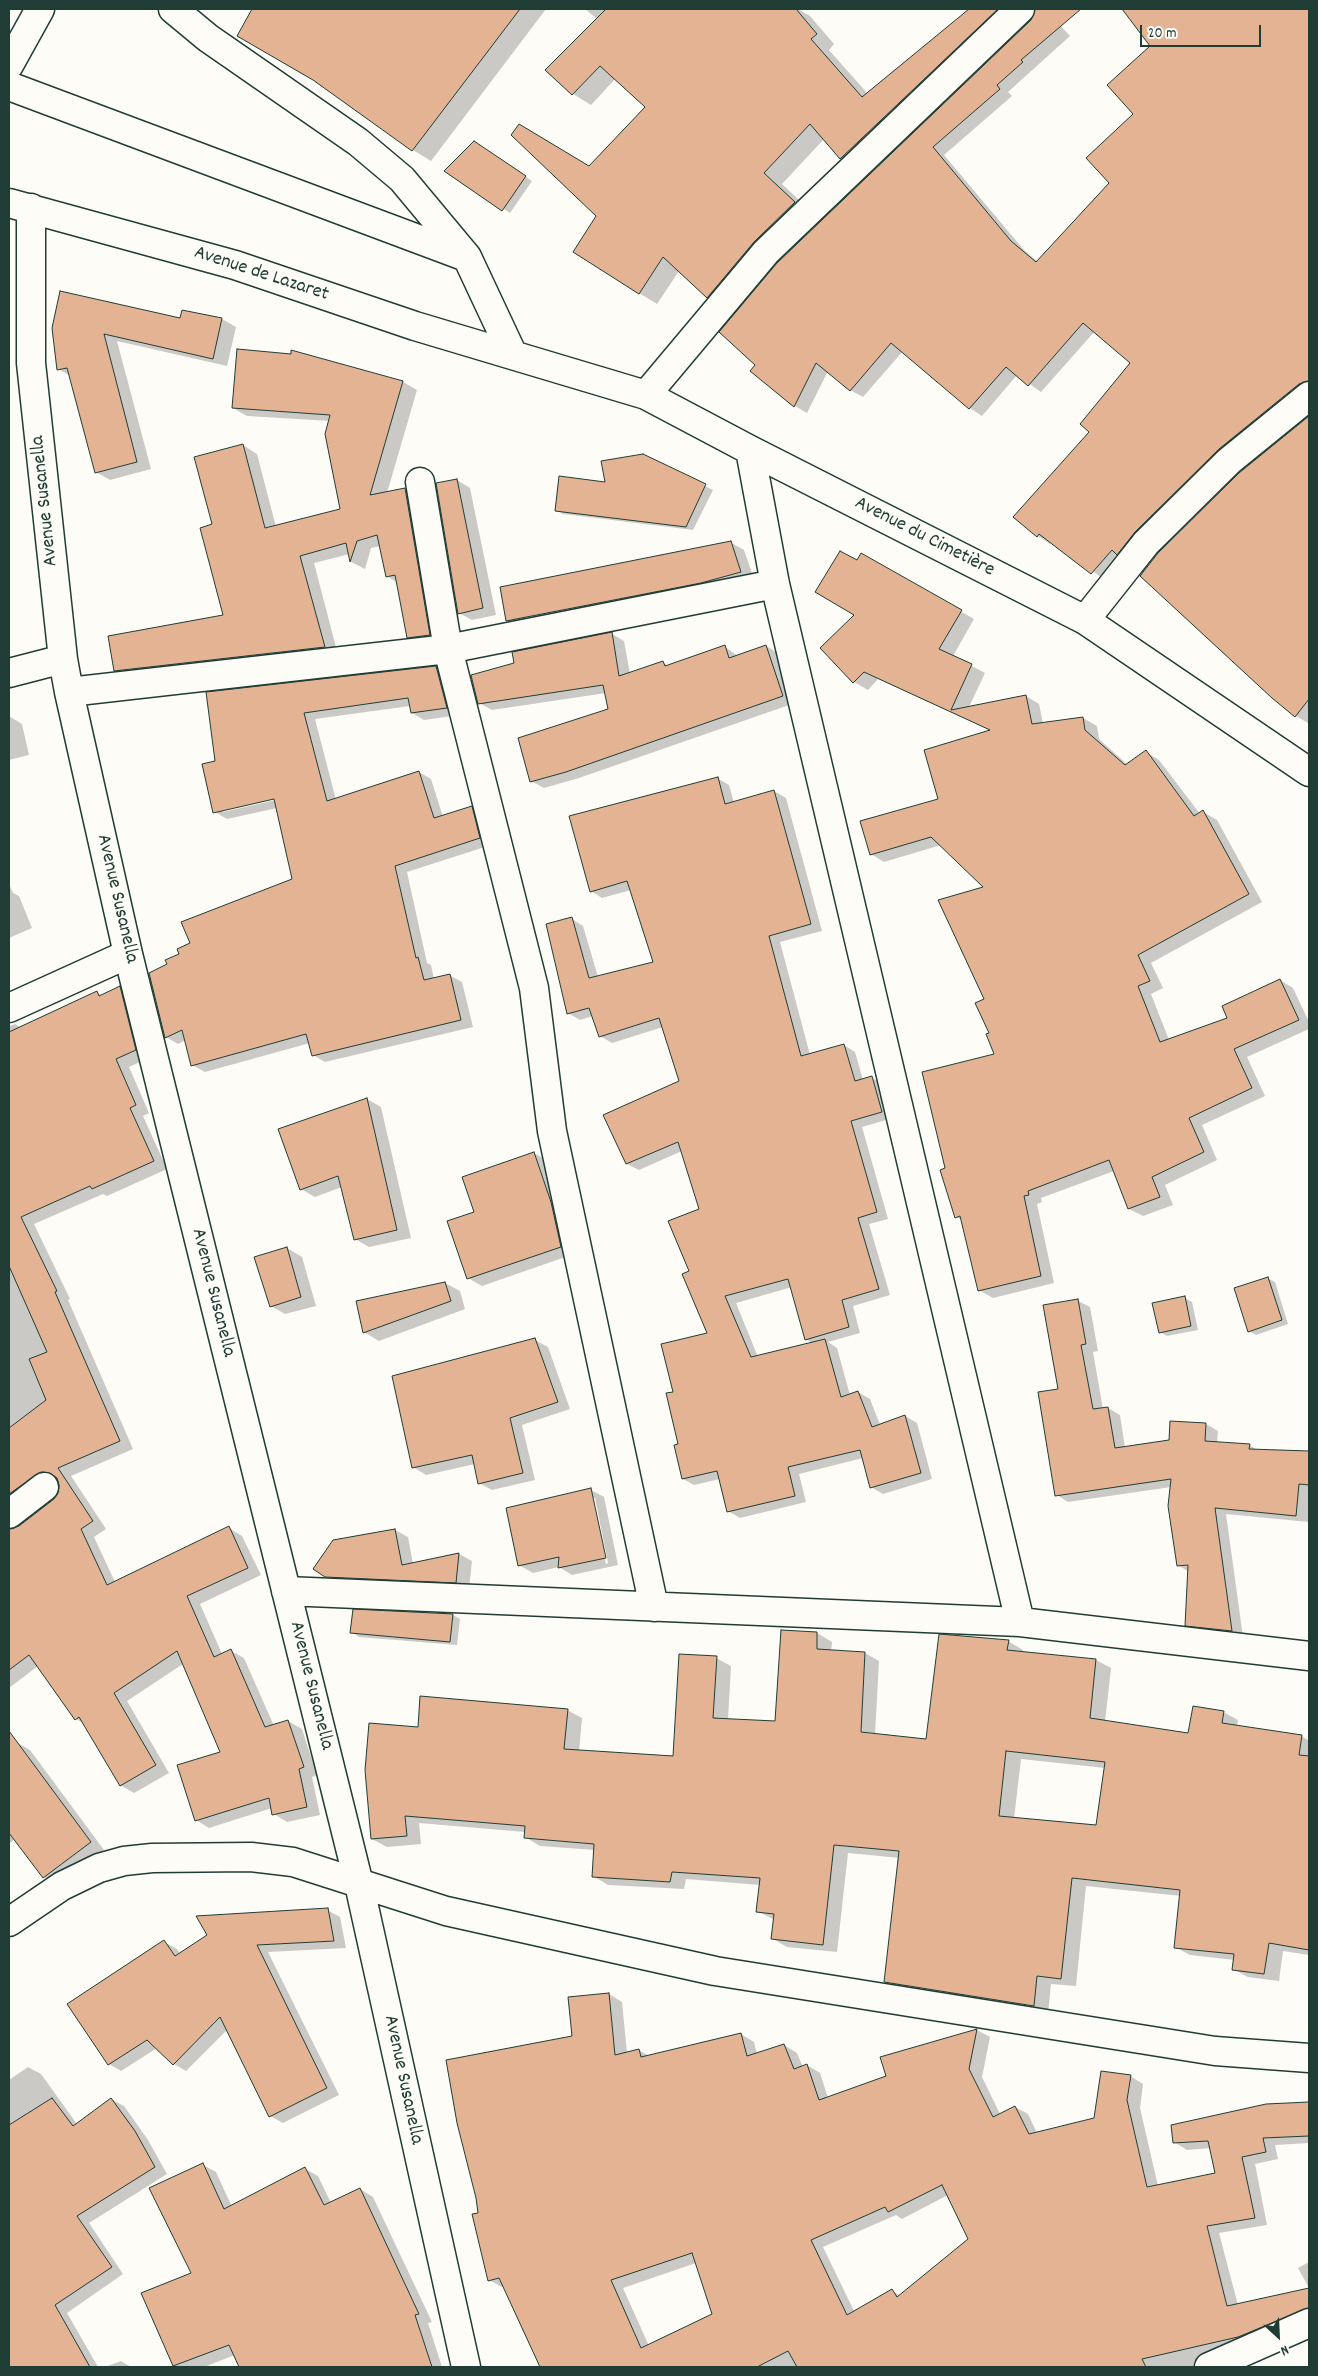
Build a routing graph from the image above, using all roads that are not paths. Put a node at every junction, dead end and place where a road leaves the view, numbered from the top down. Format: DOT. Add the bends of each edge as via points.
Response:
graph roads {
  1 [pos="40,9"];
  2 [pos="174,9"];
  3 [pos="1020,9"];
  4 [pos="9,65"];
  5 [pos="9,86"];
  6 [pos="20,205"];
  7 [pos="467,257"];
  8 [pos="512,353"];
  9 [pos="646,395"];
  10 [pos="1309,396"];
  11 [pos="750,450"];
  12 [pos="420,482"];
  13 [pos="774,584"];
  14 [pos="1086,620"];
  15 [pos="448,649"];
  16 [pos="63,659"];
  17 [pos="9,672"];
  18 [pos="69,692"];
  19 [pos="1309,772"];
  20 [pos="128,954"];
  21 [pos="9,1008"];
  22 [pos="44,1487"];
  23 [pos="9,1514"];
  24 [pos="286,1591"];
  25 [pos="654,1607"];
  26 [pos="1020,1622"];
  27 [pos="1309,1656"];
  28 [pos="359,1884"];
  29 [pos="9,1922"];
  30 [pos="1309,2058"];
  31 [pos="1309,2323"];
  32 [pos="466,2367"];
  33 [pos="1209,2367"];
  1 -- 4 [label="street"];
  2 -- 7 [label="street" via="208,38 358,142 395,173"];
  3 -- 9 [label="street" via="766,252"];
  5 -- 7 [label="street"];
  6 -- 8 [label="street, Avenue de Lazaret" via="235,265 415,326"];
  6 -- 16 [label="street, Avenue Susanella" via="31,363"];
  7 -- 8 [label="street"];
  8 -- 9 [label="street, Avenue du Cimetière"];
  9 -- 11 [label="street, Avenue du Cimetière"];
  10 -- 14 [label="street" via="1228,461 1153,536"];
  11 -- 13 [label="street"];
  11 -- 14 [label="street, Avenue du Cimetière"];
  12 -- 15 [label="street"];
  13 -- 15 [label="street"];
  13 -- 26 [label="street"];
  14 -- 19 [label="street, Avenue du Cimetière"];
  15 -- 18 [label="street"];
  15 -- 25 [label="street" via="534,988 552,1131"];
  16 -- 17 [label="street"];
  16 -- 18 [label="street, Avenue Susanella"];
  18 -- 20 [label="street, Avenue Susanella"];
  20 -- 21 [label="street"];
  20 -- 24 [label="street, Avenue Susanella"];
  22 -- 23 [label="street"];
  24 -- 25 [label="street"];
  24 -- 28 [label="street, Avenue Susanella"];
  25 -- 26 [label="street"];
  26 -- 27 [label="street"];
  28 -- 29 [label="street" via="293,1862 252,1857 124,1861 99,1868 62,1886"];
  28 -- 30 [label="street" via="446,1911 715,1970 1215,2050"];
  28 -- 32 [label="street, Avenue Susanella"];
  31 -- 33 [label="street"];
}
